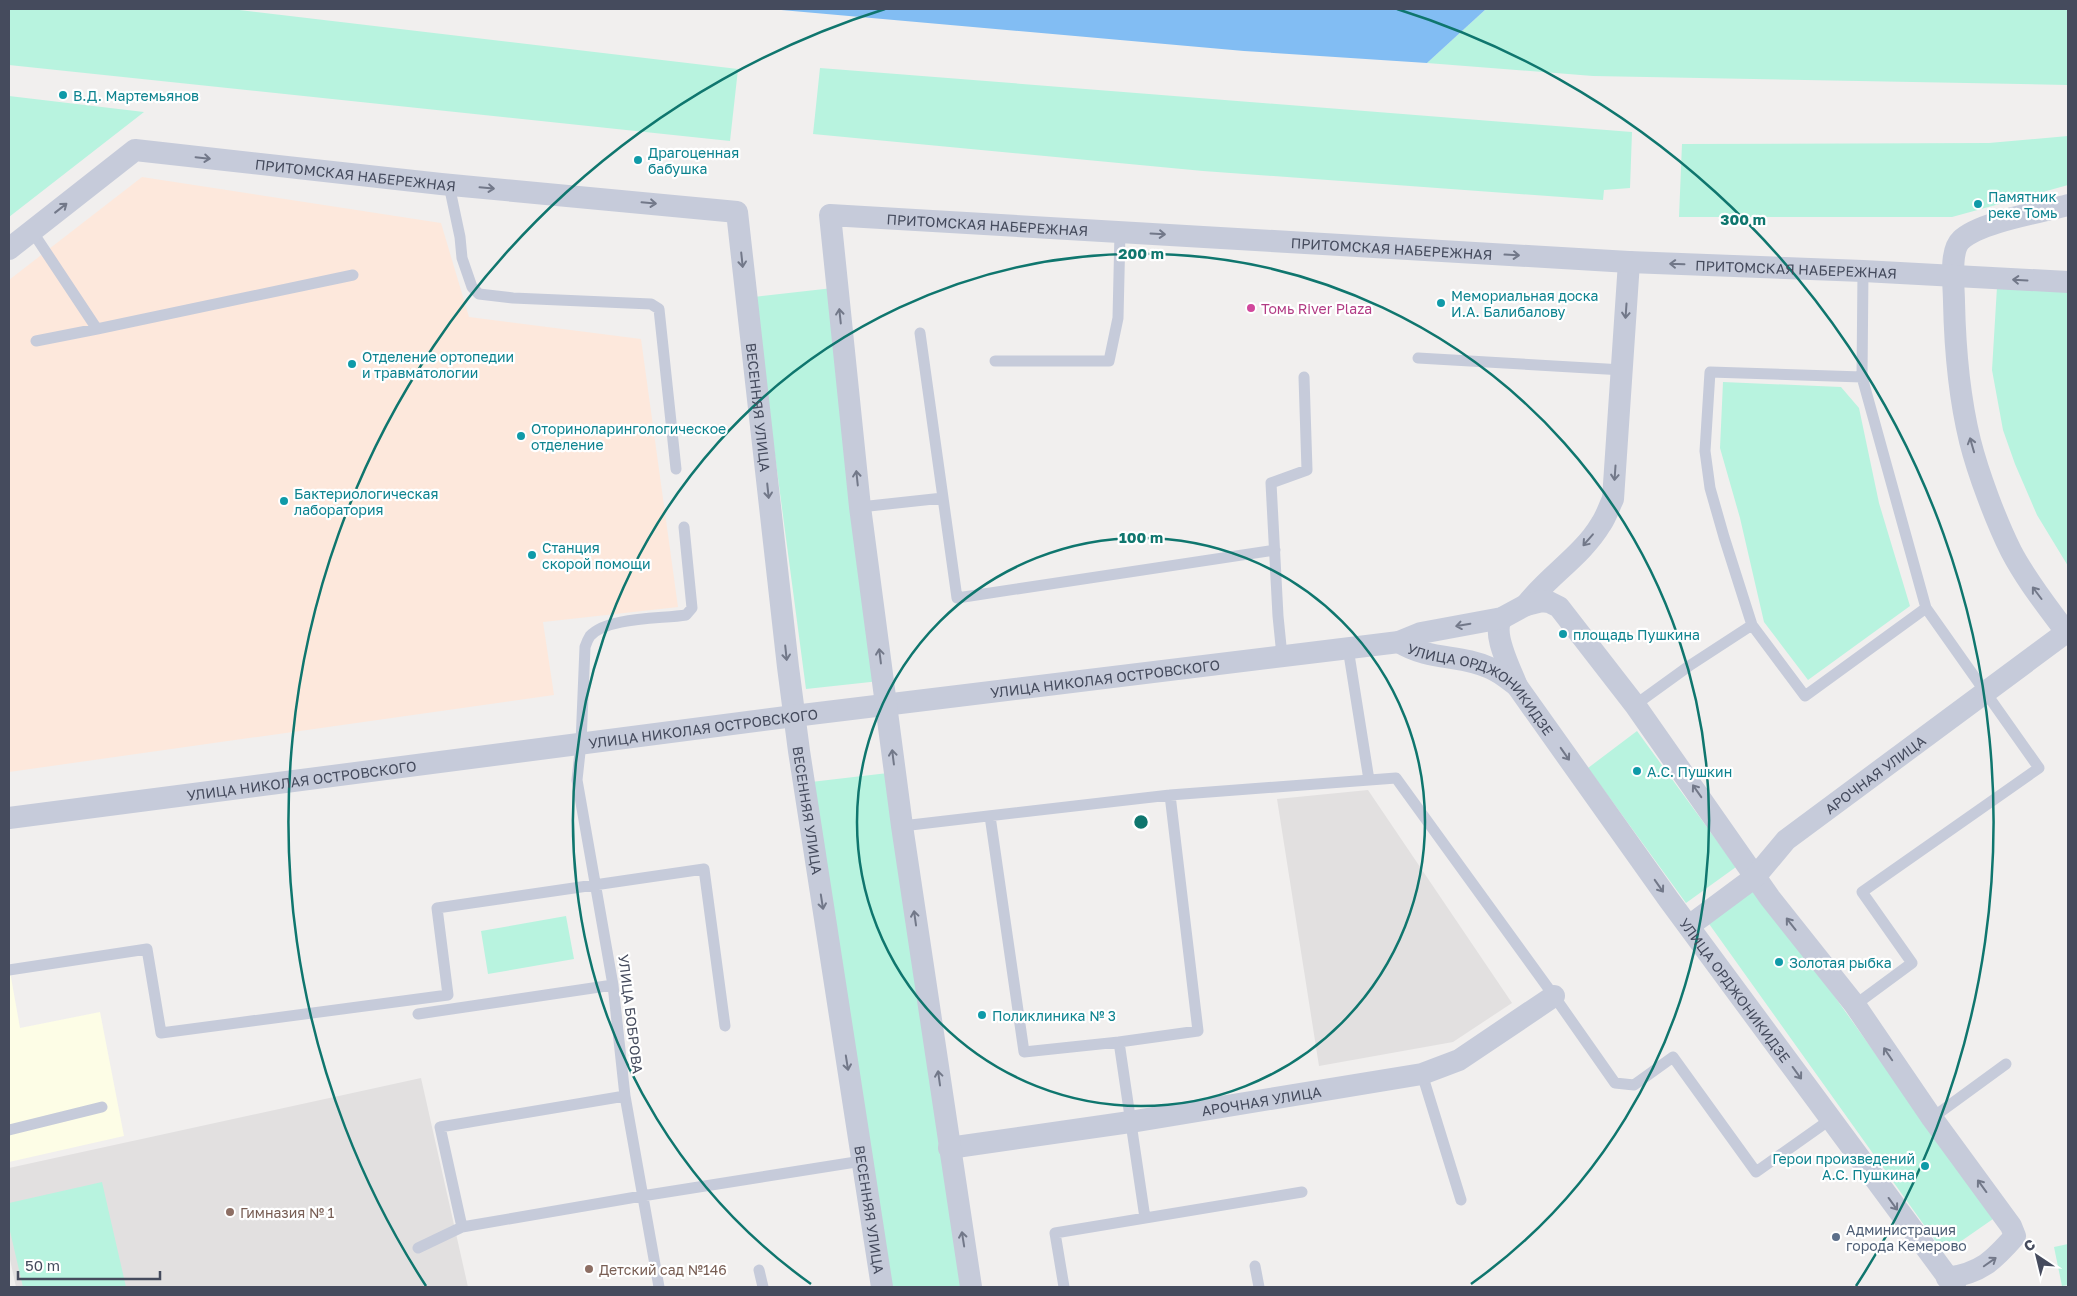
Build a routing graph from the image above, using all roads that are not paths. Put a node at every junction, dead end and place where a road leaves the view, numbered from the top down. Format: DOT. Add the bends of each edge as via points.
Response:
graph roads {
  1 [pos="449,185"];
  2 [pos="2068,205"];
  3 [pos="737,212"];
  4 [pos="32,231"];
  5 [pos="1120,232"];
  6 [pos="9,249"];
  7 [pos="1629,262"];
  8 [pos="1863,271"];
  9 [pos="353,275"];
  10 [pos="1953,277"];
  11 [pos="2068,282"];
  12 [pos="97,329"];
  13 [pos="920,334"];
  14 [pos="36,341"];
  15 [pos="1418,358"];
  16 [pos="995,361"];
  17 [pos="1623,370"];
  18 [pos="1304,377"];
  19 [pos="1862,377"];
  20 [pos="676,469"];
  21 [pos="943,498"];
  22 [pos="860,507"];
  23 [pos="684,527"];
  24 [pos="1275,550"];
  25 [pos="1526,605"];
  26 [pos="1926,608"];
  27 [pos="1502,618"];
  28 [pos="1752,625"];
  29 [pos="2068,632"];
  30 [pos="1399,642"];
  31 [pos="1348,648"];
  32 [pos="1282,656"];
  33 [pos="1516,686"];
  34 [pos="1986,693"];
  35 [pos="886,704"];
  36 [pos="1636,705"];
  37 [pos="794,716"];
  38 [pos="581,743"];
  39 [pos="1369,780"];
  40 [pos="1170,795"];
  41 [pos="990,816"];
  42 [pos="9,818"];
  43 [pos="902,826"];
  44 [pos="1756,877"];
  45 [pos="597,886"];
  46 [pos="1689,926"];
  47 [pos="9,970"];
  48 [pos="614,985"];
  49 [pos="1554,996"];
  50 [pos="1855,1005"];
  51 [pos="418,1014"];
  52 [pos="726,1026"];
  53 [pos="1119,1042"];
  54 [pos="2006,1064"];
  55 [pos="1422,1074"];
  56 [pos="625,1096"];
  57 [pos="102,1107"];
  58 [pos="1932,1118"];
  59 [pos="1831,1119"];
  60 [pos="1130,1122"];
  61 [pos="9,1130"];
  62 [pos="949,1148"];
  63 [pos="862,1161"];
  64 [pos="1302,1192"];
  65 [pos="642,1196"];
  66 [pos="1461,1200"];
  67 [pos="1145,1218"];
  68 [pos="462,1228"];
  69 [pos="418,1248"];
  70 [pos="1255,1266"];
  71 [pos="759,1270"];
  72 [pos="1951,1282"];
  73 [pos="659,1287"];
  74 [pos="763,1287"];
  75 [pos="882,1287"];
  76 [pos="971,1287"];
  77 [pos="1064,1287"];
  78 [pos="1259,1287"];
  1 -- 3 [label="street, ПРИТОМСКАЯ НАБЕРЕЖНАЯ, one-way"];
  4 -- 1 [label="street, ПРИТОМСКАЯ НАБЕРЕЖНАЯ, one-way" via="135,150"];
  1 -- 20 [label="lane" via="462,258 472,287 479,294 651,304 660,309"];
  2 -- 10 [label="street" via="1970,233 1960,240 1955,249"];
  3 -- 37 [label="street, ВЕСЕННЯЯ УЛИЦА, one-way"];
  4 -- 6 [label="street, ПРИТОМСКАЯ НАБЕРЕЖНАЯ"];
  4 -- 12 [label="lane"];
  5 -- 7 [label="street, ПРИТОМСКАЯ НАБЕРЕЖНАЯ, one-way"];
  5 -- 16 [label="lane" via="1118,318 1109,361"];
  22 -- 5 [label="street, ПРИТОМСКАЯ НАБЕРЕЖНАЯ, one-way" via="830,215"];
  8 -- 7 [label="street, ПРИТОМСКАЯ НАБЕРЕЖНАЯ, one-way"];
  7 -- 17 [label="street, one-way"];
  8 -- 10 [label="street, ПРИТОМСКАЯ НАБЕРЕЖНАЯ"];
  8 -- 19 [label="lane"];
  9 -- 12 [label="lane"];
  11 -- 10 [label="street, ПРИТОМСКАЯ НАБЕРЕЖНАЯ, one-way"];
  29 -- 10 [label="street, one-way" via="2032,586 2011,551 1970,441 1955,334"];
  12 -- 14 [label="lane"];
  13 -- 21 [label="lane"];
  15 -- 17 [label="lane"];
  17 -- 25 [label="street, one-way" via="1614,500 1601,524"];
  18 -- 24 [label="lane" via="1307,470 1271,483"];
  19 -- 26 [label="lane"];
  19 -- 28 [label="lane" via="1710,372 1705,450 1710,488"];
  21 -- 22 [label="lane"];
  21 -- 24 [label="lane" via="957,598"];
  35 -- 22 [label="street, one-way"];
  23 -- 38 [label="lane, УЛИЦА БОБРОВА" via="692,608 686,615 620,622 589,637 585,647"];
  24 -- 32 [label="lane"];
  25 -- 27 [label="street, УЛИЦА ОРДЖОНИКИДЗЕ"];
  25 -- 36 [label="street, УЛИЦА ОРДЖОНИКИДЗЕ" via="1542,601 1559,607"];
  26 -- 28 [label="lane" via="1805,696"];
  26 -- 34 [label="lane"];
  27 -- 30 [label="street, УЛИЦА ОРДЖОНИКИДЗЕ, one-way" via="1421,632"];
  27 -- 33 [label="street" via="1498,623 1498,634"];
  28 -- 36 [label="lane"];
  29 -- 34 [label="street, АРОЧНАЯ УЛИЦА"];
  30 -- 31 [label="street, УЛИЦА НИКОЛАЯ ОСТРОВСКОГО"];
  30 -- 33 [label="street, УЛИЦА ОРДЖОНИКИДЗЕ" via="1420,653 1489,667"];
  31 -- 32 [label="street, УЛИЦА НИКОЛАЯ ОСТРОВСКОГО"];
  31 -- 39 [label="lane"];
  32 -- 35 [label="street, УЛИЦА НИКОЛАЯ ОСТРОВСКОГО"];
  33 -- 46 [label="street, УЛИЦА ОРДЖОНИКИДЗЕ, one-way"];
  34 -- 44 [label="street, АРОЧНАЯ УЛИЦА" via="1786,840"];
  34 -- 50 [label="lane" via="2039,768 1862,892 1912,963"];
  35 -- 37 [label="street, УЛИЦА НИКОЛАЯ ОСТРОВСКОГО"];
  43 -- 35 [label="street, one-way"];
  44 -- 36 [label="street, УЛИЦА ОРДЖОНИКИДЗЕ, one-way"];
  37 -- 38 [label="street, УЛИЦА НИКОЛАЯ ОСТРОВСКОГО"];
  37 -- 63 [label="street, ВЕСЕННЯЯ УЛИЦА, one-way"];
  38 -- 42 [label="street, УЛИЦА НИКОЛАЯ ОСТРОВСКОГО"];
  38 -- 45 [label="lane, УЛИЦА БОБРОВА" via="578,780"];
  39 -- 40 [label="lane"];
  39 -- 49 [label="lane" via="1396,778"];
  40 -- 41 [label="lane"];
  40 -- 53 [label="lane" via="1198,1032"];
  41 -- 43 [label="lane"];
  41 -- 53 [label="lane" via="1024,1052"];
  62 -- 43 [label="street, one-way"];
  44 -- 46 [label="street, АРОЧНАЯ УЛИЦА"];
  50 -- 44 [label="street, УЛИЦА ОРДЖОНИКИДЗЕ, one-way"];
  45 -- 47 [label="lane" via="437,908 448,995 161,1033 147,949"];
  45 -- 48 [label="lane, УЛИЦА БОБРОВА"];
  45 -- 52 [label="lane" via="704,869"];
  46 -- 59 [label="street, УЛИЦА ОРДЖОНИКИДЗЕ, one-way"];
  48 -- 51 [label="lane"];
  48 -- 56 [label="lane, УЛИЦА БОБРОВА"];
  49 -- 55 [label="street, АРОЧНАЯ УЛИЦА" via="1459,1060"];
  49 -- 59 [label="lane" via="1615,1083 1634,1085 1673,1057 1756,1172"];
  58 -- 50 [label="street, УЛИЦА ОРДЖОНИКИДЗЕ, one-way"];
  53 -- 60 [label="lane"];
  54 -- 58 [label="lane"];
  55 -- 60 [label="street, АРОЧНАЯ УЛИЦА"];
  55 -- 66 [label="lane"];
  56 -- 65 [label="lane, УЛИЦА БОБРОВА"];
  56 -- 68 [label="lane" via="440,1127"];
  57 -- 61 [label="lane"];
  72 -- 58 [label="street, УЛИЦА ОРДЖОНИКИДЗЕ, one-way" via="1996,1258 2015,1236"];
  59 -- 72 [label="street, УЛИЦА ОРДЖОНИКИДЗЕ, one-way"];
  60 -- 62 [label="street, АРОЧНАЯ УЛИЦА"];
  60 -- 67 [label="lane"];
  76 -- 62 [label="street, one-way"];
  63 -- 65 [label="lane"];
  63 -- 75 [label="street, ВЕСЕННЯЯ УЛИЦА"];
  64 -- 67 [label="lane"];
  65 -- 68 [label="lane"];
  65 -- 73 [label="lane, УЛИЦА БОБРОВА"];
  67 -- 77 [label="lane" via="1055,1233"];
  68 -- 69 [label="lane"];
  70 -- 78 [label="lane"];
  71 -- 74 [label="lane"];
}
